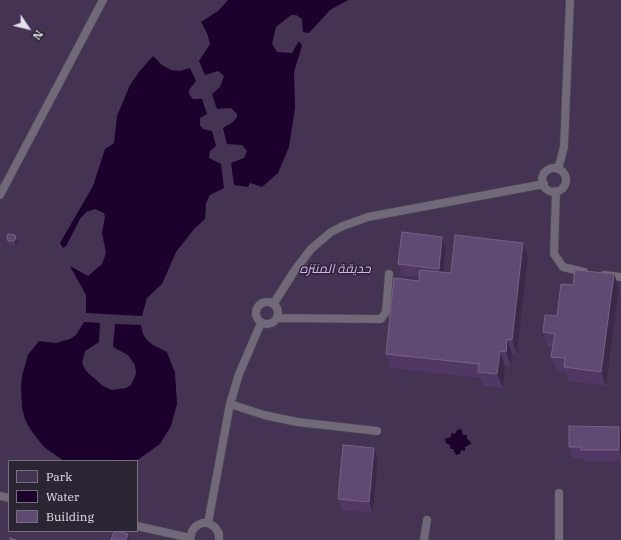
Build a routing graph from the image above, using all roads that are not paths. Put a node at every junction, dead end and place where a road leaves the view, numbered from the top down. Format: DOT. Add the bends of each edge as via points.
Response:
graph roads {
  1 [pos="103,0"];
  2 [pos="570,0"];
  3 [pos="558,169"];
  4 [pos="544,184"];
  5 [pos="556,191"];
  6 [pos="0,195"];
  7 [pos="389,274"];
  8 [pos="621,277"];
  9 [pos="274,303"];
  10 [pos="278,318"];
  11 [pos="261,323"];
  12 [pos="230,404"];
  13 [pos="377,431"];
  14 [pos="560,493"];
  15 [pos="427,520"];
  16 [pos="208,523"];
  17 [pos="138,526"];
  18 [pos="190,539"];
  19 [pos="219,540"];
  20 [pos="424,540"];
  21 [pos="559,540"];
  1 -- 6 [label="lane"];
  2 -- 3 [label="lane" via="564,147"];
  3 -- 4 [label="lane" via="546,172"];
  3 -- 5 [label="lane" via="565,174 566,179 563,187"];
  4 -- 5 [label="lane" via="548,190"];
  4 -- 9 [label="lane" via="368,217 343,226 331,232 311,249"];
  5 -- 8 [label="lane" via="553,249 562,267"];
  7 -- 10 [label="lane" via="386,312 381,319"];
  9 -- 10 [label="lane" via="279,313"];
  9 -- 11 [label="lane" via="266,302 258,306 256,314"];
  10 -- 11 [label="lane" via="272,323"];
  11 -- 12 [label="lane"];
  12 -- 13 [label="lane" via="297,422"];
  12 -- 16 [label="lane"];
  14 -- 21 [label="lane"];
  15 -- 20 [label="lane"];
  16 -- 18 [label="lane" via="196,526"];
  16 -- 19 [label="lane" via="215,527"];
  17 -- 18 [label="lane"];
}
